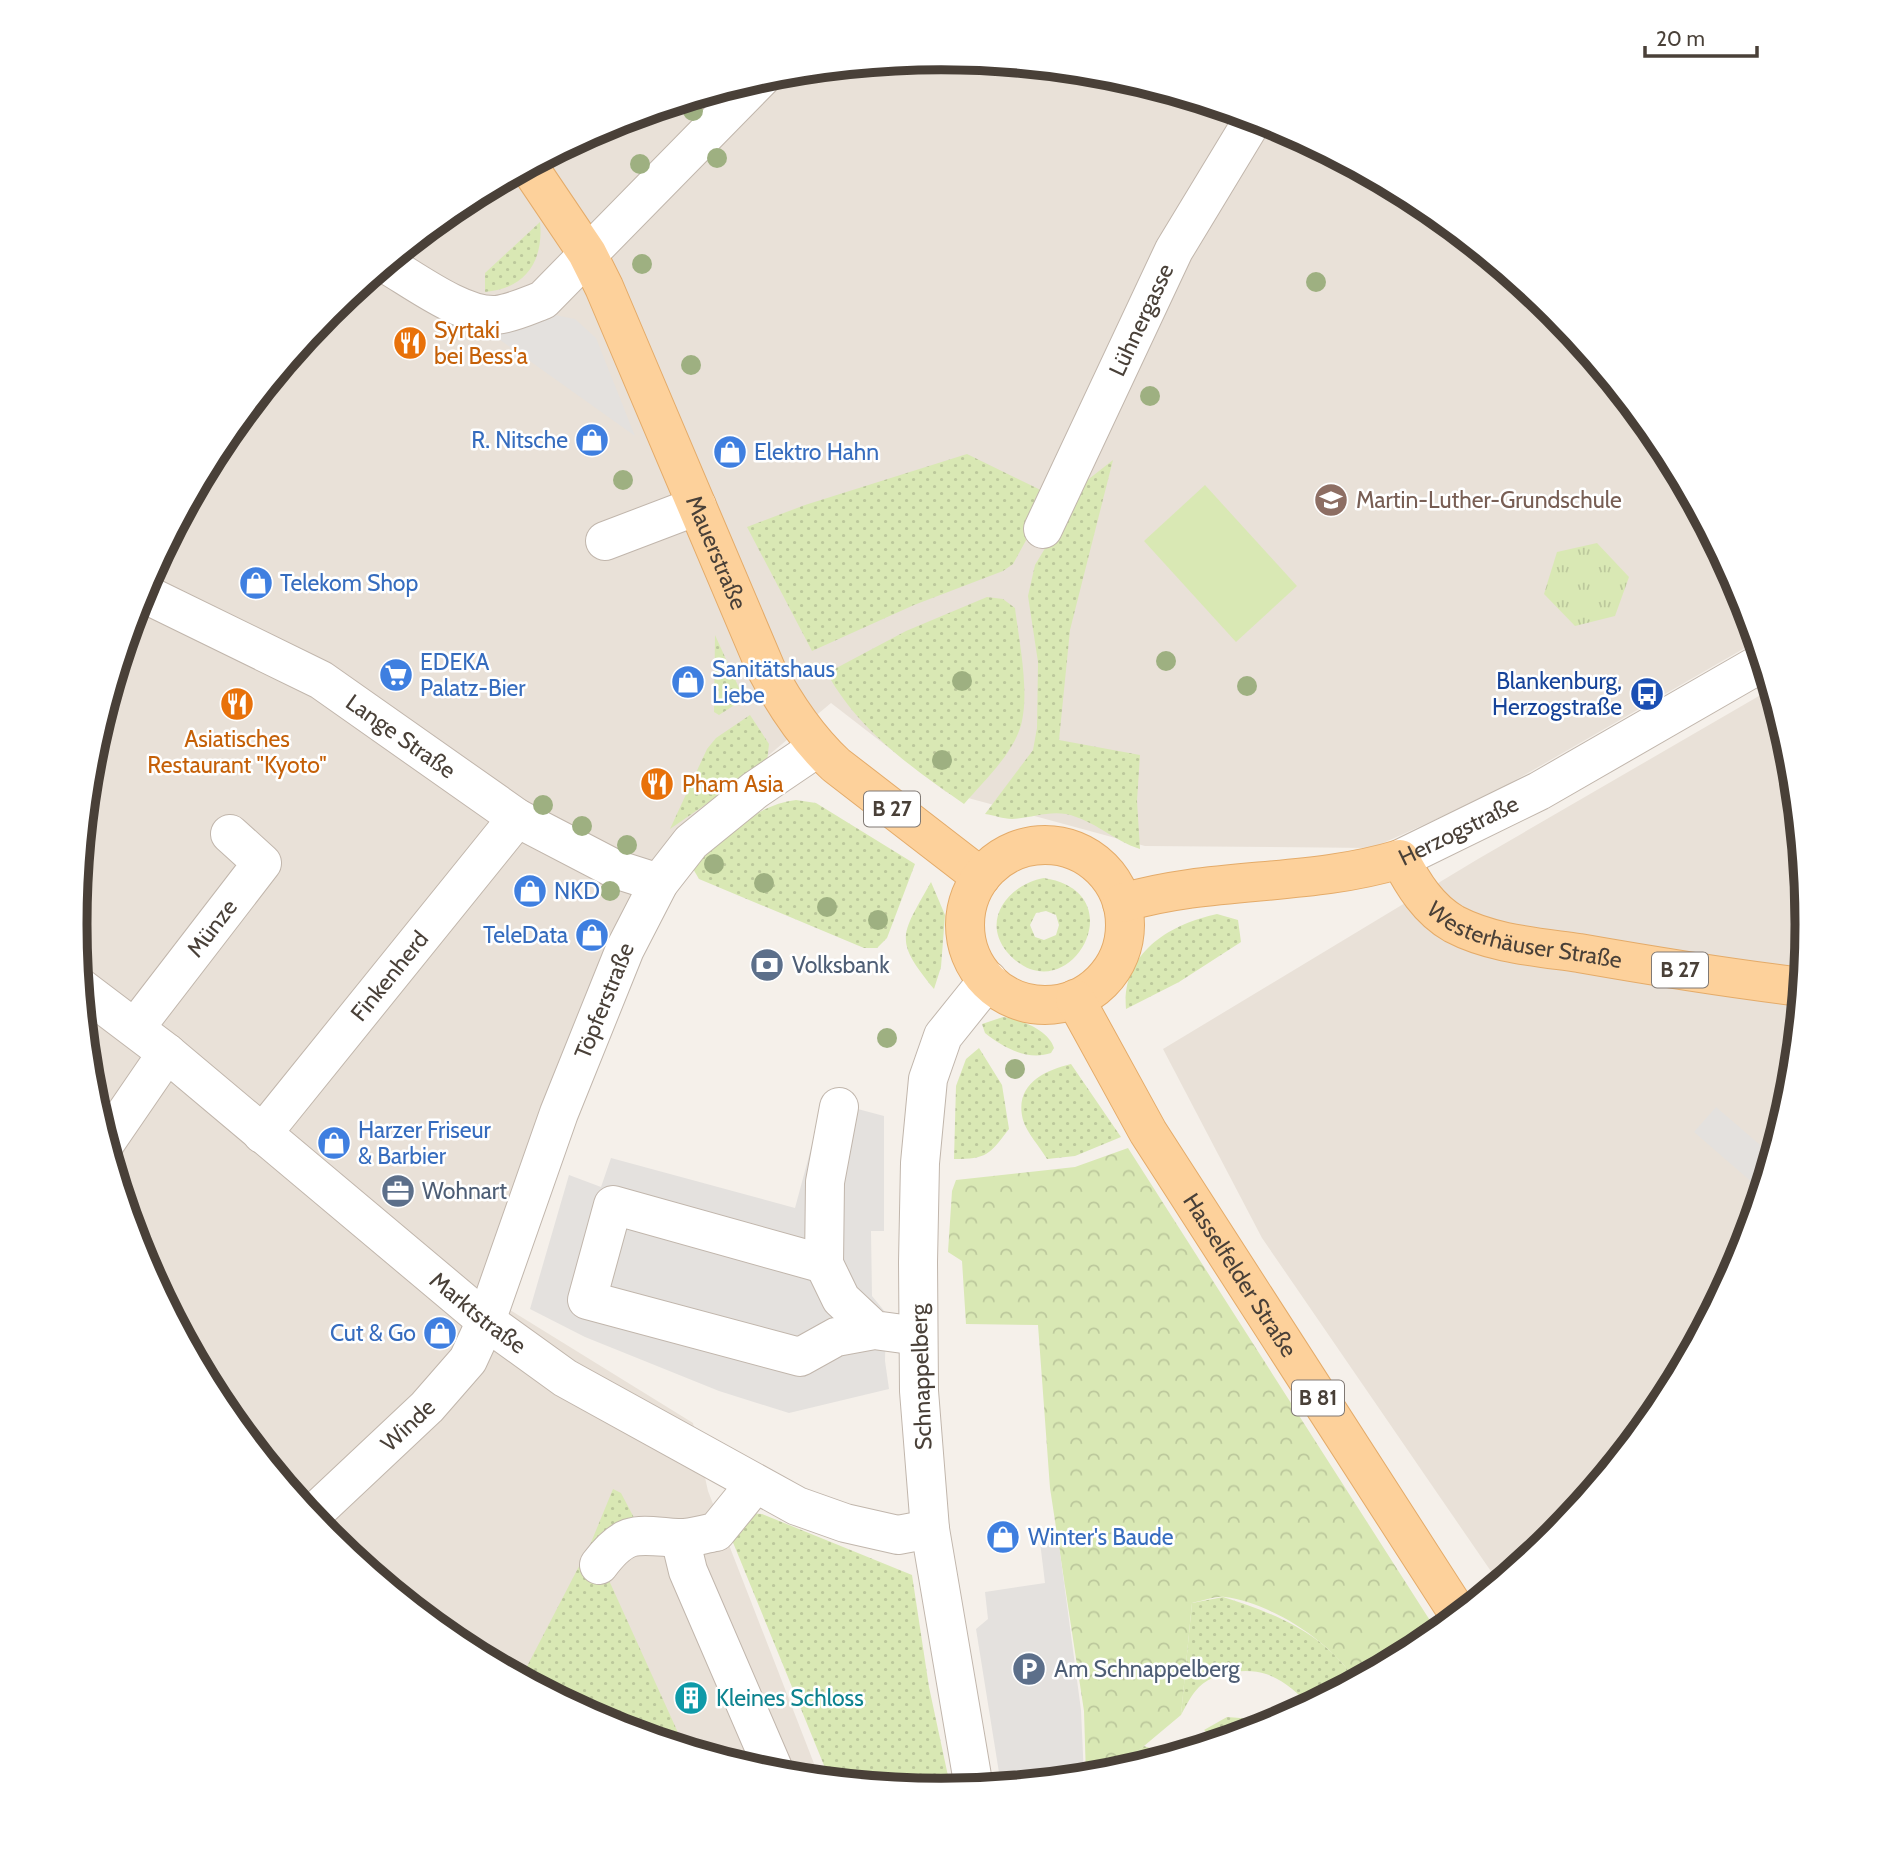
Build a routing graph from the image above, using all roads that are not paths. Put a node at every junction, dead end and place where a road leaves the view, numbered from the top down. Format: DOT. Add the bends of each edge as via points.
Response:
graph roads {
  1 [pos="746,93"];
  2 [pos="1248,127"];
  3 [pos="534,174"];
  4 [pos="587,253"];
  5 [pos="394,269"];
  6 [pos="697,506"];
  7 [pos="1043,529"];
  8 [pos="605,541"];
  9 [pos="152,597"];
  10 [pos="1756,666"];
  11 [pos="817,748"];
  12 [pos="517,818"];
  13 [pos="230,834"];
  14 [pos="1400,859"];
  15 [pos="981,877"];
  16 [pos="659,883"];
  17 [pos="1122,903"];
  18 [pos="988,980"];
  19 [pos="1793,986"];
  20 [pos="90,995"];
  21 [pos="1075,999"];
  22 [pos="135,1028"];
  23 [pos="167,1053"];
  24 [pos="839,1107"];
  25 [pos="113,1132"];
  26 [pos="262,1134"];
  27 [pos="824,1264"];
  28 [pos="486,1321"];
  29 [pos="874,1329"];
  30 [pos="918,1336"];
  31 [pos="755,1484"];
  32 [pos="318,1509"];
  33 [pos="930,1529"];
  34 [pos="680,1538"];
  35 [pos="599,1565"];
  36 [pos="1455,1607"];
  37 [pos="770,1762"];
  38 [pos="972,1778"];
  1 -- 4 [label="street"];
  2 -- 7 [label="street, Lühnergasse" via="1174,250"];
  3 -- 4 [label="main road, Mauerstraße / B 27"];
  4 -- 5 [label="street" via="543,300 492,315 464,309"];
  4 -- 6 [label="main road, Mauerstraße / B 27"];
  6 -- 8 [label="street"];
  6 -- 11 [label="main road, Mauerstraße / B 27" via="766,669"];
  9 -- 12 [label="street, Lange Straße" via="321,680"];
  10 -- 14 [label="street, Herzogstraße" via="1539,792"];
  11 -- 15 [label="main road, Mauerstraße / B 27"];
  11 -- 16 [label="street, Töpferstraße" via="691,842"];
  12 -- 16 [label="street, Lange Straße" via="615,869"];
  12 -- 26 [label="street, Finkenherd"];
  13 -- 22 [label="street, Münze" via="262,863"];
  14 -- 17 [label="main road, Herzogstraße" via="1339,875 1205,886"];
  14 -- 19 [label="main road, Westerhäuser Straße / B 27" via="1413,886 1428,903 1475,933"];
  15 -- 17 [label="main road" via="1010,853 1034,846 1060,846 1103,870"];
  15 -- 18 [label="main road" via="968,905 966,935 975,964"];
  16 -- 28 [label="street, Töpferstraße" via="625,949 559,1112"];
  17 -- 21 [label="main road" via="1124,937 1114,966 1093,989"];
  18 -- 21 [label="main road" via="1028,1003 1047,1005"];
  18 -- 30 [label="street, Schnappelberg" via="943,1036 928,1079 920,1163"];
  20 -- 22 [label="street, Marktstraße"];
  21 -- 36 [label="main road, Hasselfelder Straße / B 81" via="1148,1132"];
  22 -- 23 [label="street, Marktstraße"];
  23 -- 25 [label="street"];
  23 -- 26 [label="street, Marktstraße"];
  24 -- 27 [label="street" via="825,1182"];
  26 -- 28 [label="street, Marktstraße"];
  27 -- 29 [label="street" via="841,1299"];
  27 -- 29 [label="street" via="613,1205 587,1300 800,1357 836,1337"];
  28 -- 31 [label="street, Marktstraße" via="565,1378"];
  28 -- 32 [label="street, Winde" via="468,1360 427,1407"];
  29 -- 30 [label="street"];
  30 -- 33 [label="street, Schnappelberg"];
  31 -- 33 [label="street, Marktstraße" via="845,1523 898,1535"];
  31 -- 34 [label="street" via="716,1532"];
  33 -- 38 [label="street, Schnappelberg"];
  34 -- 35 [label="street" via="642,1533 613,1547"];
  34 -- 37 [label="street" via="688,1571"];
}
